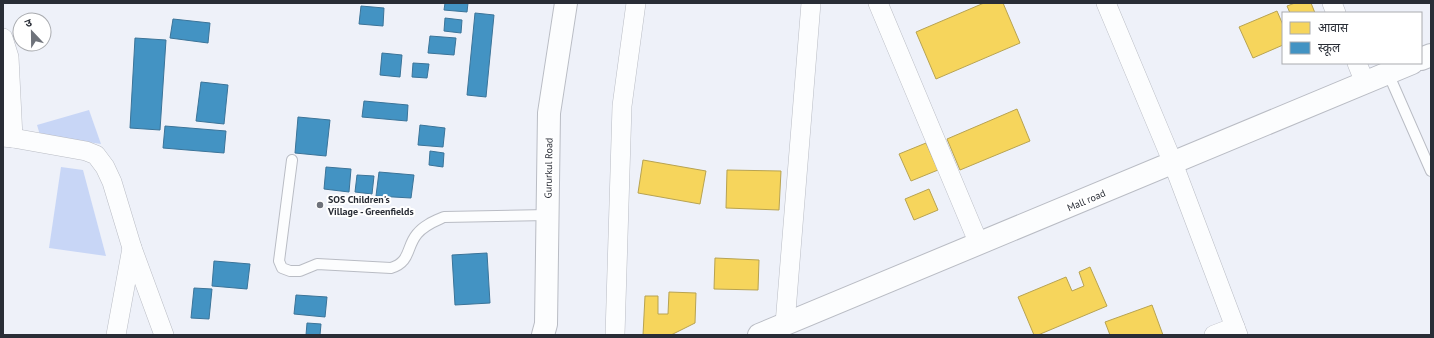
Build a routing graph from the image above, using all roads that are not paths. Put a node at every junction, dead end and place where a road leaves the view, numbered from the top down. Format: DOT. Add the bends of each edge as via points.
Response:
graph roads {
  1 [pos="566,3"];
  2 [pos="636,3"];
  3 [pos="811,3"];
  4 [pos="878,3"];
  5 [pos="1106,3"];
  6 [pos="3,38"];
  7 [pos="6,57"];
  8 [pos="1357,64"];
  9 [pos="1410,64"];
  10 [pos="1388,73"];
  11 [pos="1366,83"];
  12 [pos="8,138"];
  13 [pos="292,160"];
  14 [pos="1173,163"];
  15 [pos="1431,172"];
  16 [pos="548,215"];
  17 [pos="979,244"];
  18 [pos="132,248"];
  19 [pos="784,324"];
  20 [pos="550,331"];
  21 [pos="1236,331"];
  22 [pos="116,335"];
  23 [pos="164,335"];
  24 [pos="615,335"];
  25 [pos="759,335"];
  26 [pos="1214,335"];
  1 -- 16 [label="street, Gururkul Road" via="549,113"];
  2 -- 24 [label="street" via="622,106"];
  3 -- 19 [label="street"];
  4 -- 17 [label="street"];
  5 -- 14 [label="street"];
  6 -- 7 [label="street"];
  7 -- 12 [label="street"];
  8 -- 11 [label="street"];
  9 -- 10 [label="street, Mall road"];
  10 -- 11 [label="street, Mall road"];
  10 -- 15 [label="lane"];
  11 -- 14 [label="street, Mall road"];
  12 -- 18 [label="street" via="86,151 96,156 112,182"];
  13 -- 16 [label="lane" via="279,261 282,268 290,272 317,264 391,268 399,265 405,258 416,234 444,217"];
  14 -- 17 [label="street, Mall road"];
  14 -- 21 [label="street"];
  16 -- 20 [label="street, Gururkul Road"];
  17 -- 19 [label="street, Mall road"];
  18 -- 22 [label="street"];
  18 -- 23 [label="street"];
  19 -- 25 [label="street, Mall road"];
  21 -- 26 [label="street"];
}
